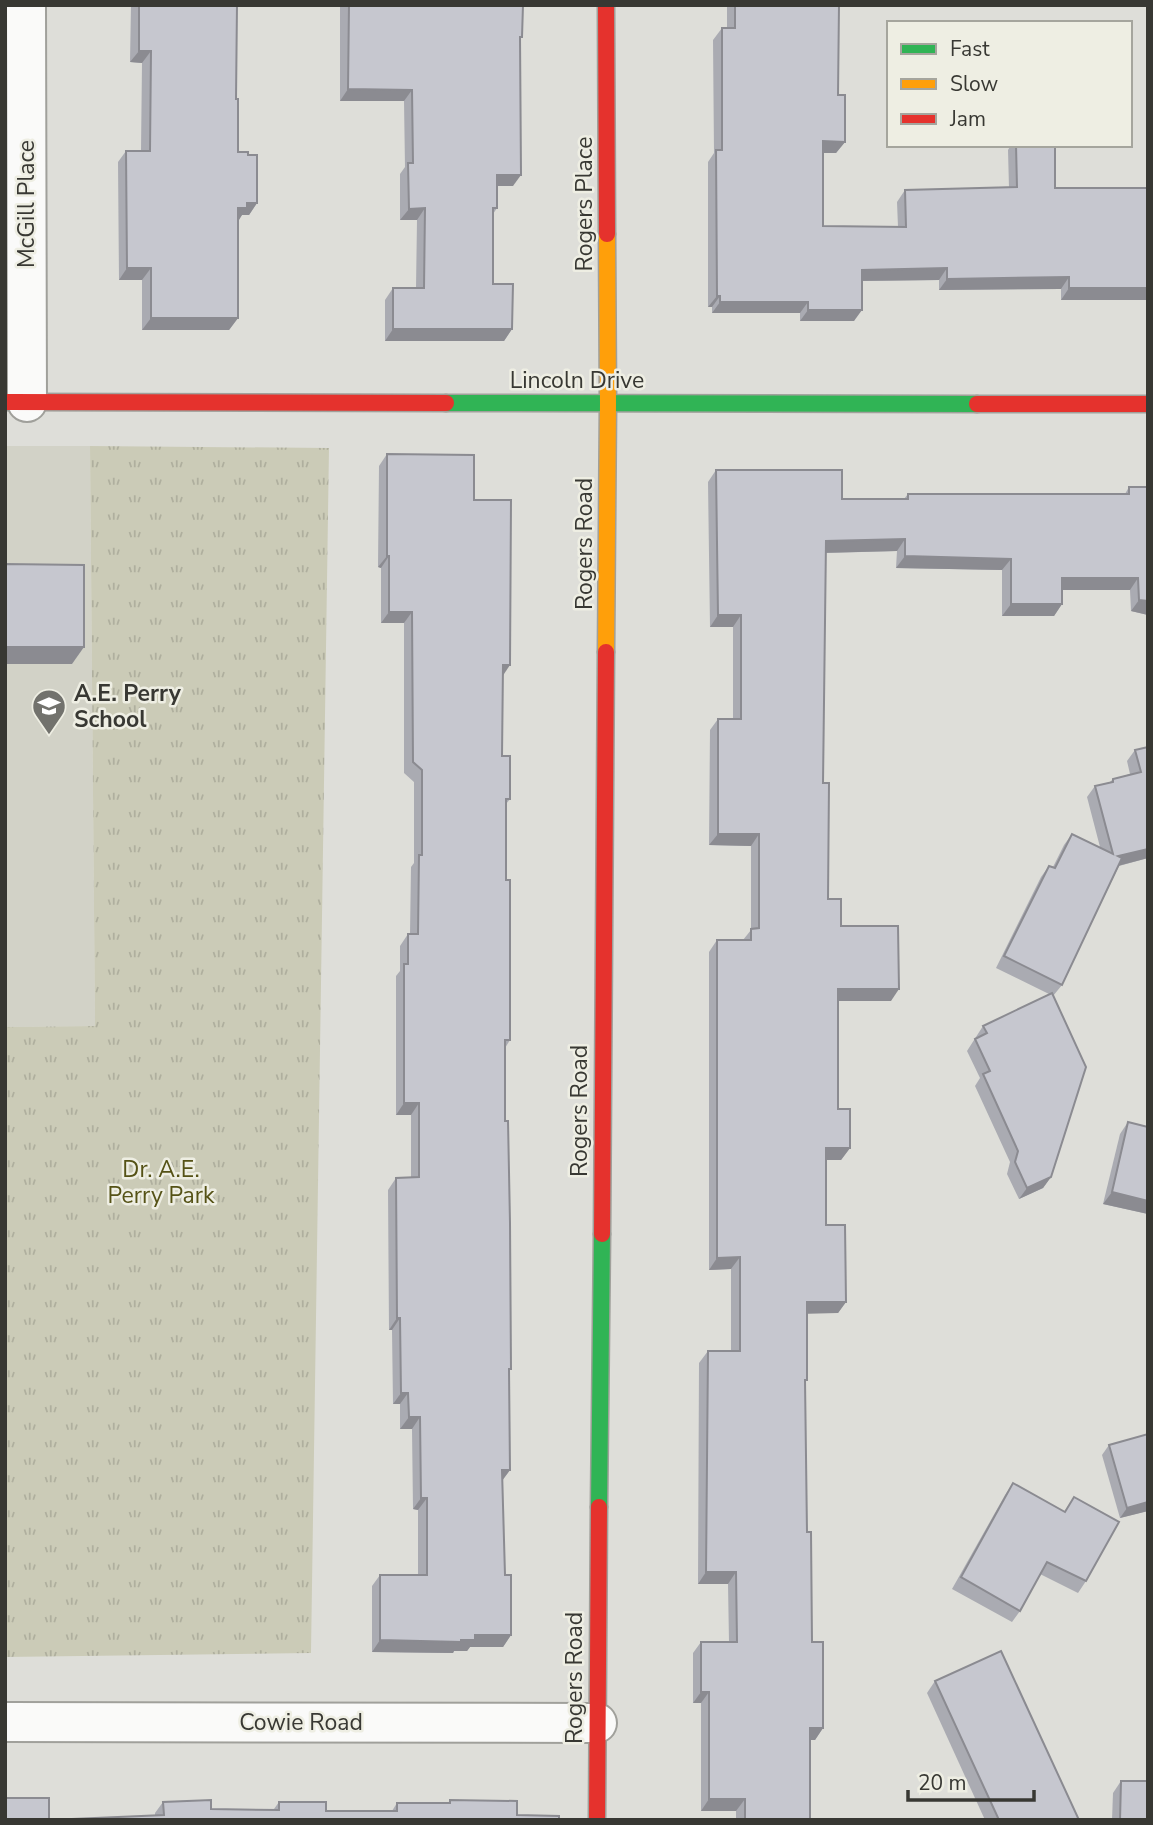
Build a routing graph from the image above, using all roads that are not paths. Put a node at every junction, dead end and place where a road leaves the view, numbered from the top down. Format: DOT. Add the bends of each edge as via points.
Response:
graph roads {
  1 [pos="26,5"];
  2 [pos="606,5"];
  3 [pos="16,402"];
  4 [pos="608,403"];
  5 [pos="1148,404"];
  6 [pos="5,1722"];
  7 [pos="597,1723"];
  8 [pos="597,1820"];
  1 -- 3 [label="street, McGill Place"];
  2 -- 4 [label="street, Rogers Place"];
  3 -- 4 [label="street, Lincoln Drive"];
  4 -- 5 [label="street, Lincoln Drive"];
  4 -- 7 [label="street, Rogers Road"];
  6 -- 7 [label="street, Cowie Road"];
  7 -- 8 [label="street, Rogers Road"];
}
